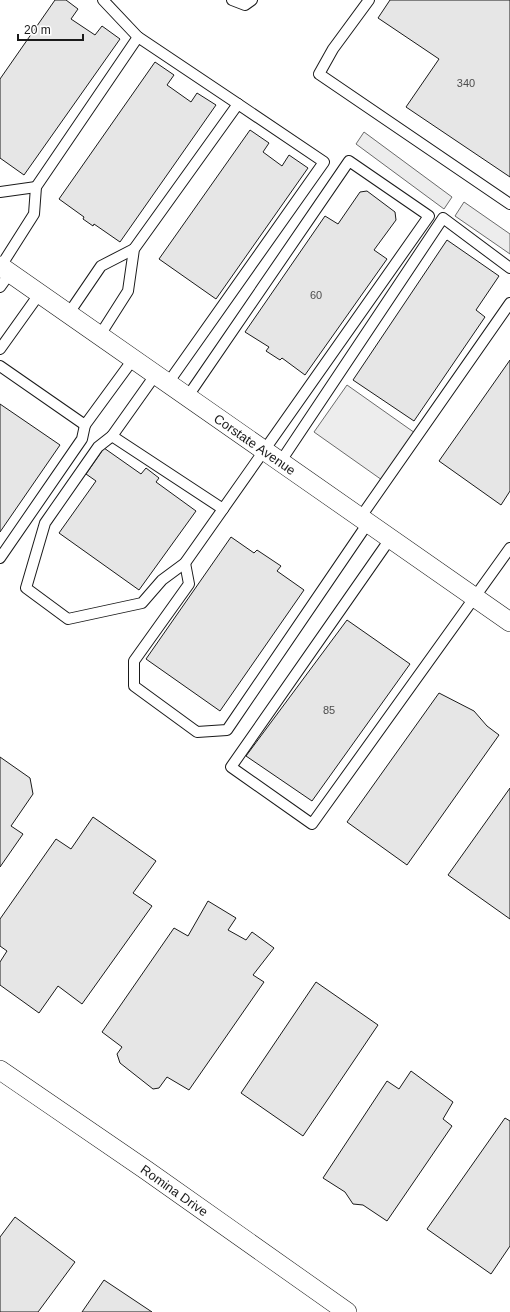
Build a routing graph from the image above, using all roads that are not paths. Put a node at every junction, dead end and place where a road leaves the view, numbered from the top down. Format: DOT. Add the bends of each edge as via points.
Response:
graph roads {
  1 [pos="103,0"];
  2 [pos="232,0"];
  3 [pos="252,0"];
  4 [pos="369,0"];
  5 [pos="138,37"];
  6 [pos="238,104"];
  7 [pos="36,187"];
  8 [pos="0,192"];
  9 [pos="510,204"];
  10 [pos="134,249"];
  11 [pos="510,268"];
  12 [pos="3,273"];
  13 [pos="40,293"];
  14 [pos="510,303"];
  15 [pos="69,313"];
  16 [pos="100,335"];
  17 [pos="0,349"];
  18 [pos="134,358"];
  19 [pos="0,366"];
  20 [pos="162,378"];
  21 [pos="188,396"];
  22 [pos="85,425"];
  23 [pos="112,436"];
  24 [pos="265,450"];
  25 [pos="281,461"];
  26 [pos="223,509"];
  27 [pos="364,521"];
  28 [pos="390,539"];
  29 [pos="510,548"];
  30 [pos="0,558"];
  31 [pos="186,563"];
  32 [pos="475,597"];
  33 [pos="510,622"];
  34 [pos="0,1070"];
  35 [pos="347,1312"];
  1 -- 5 [label="lane"];
  2 -- 3 [label="lane" via="245,5"];
  4 -- 9 [label="lane" via="333,49 319,74"];
  5 -- 6 [label="lane"];
  5 -- 7 [label="lane"];
  6 -- 10 [label="lane"];
  6 -- 20 [label="lane" via="324,162"];
  7 -- 8 [label="lane"];
  7 -- 12 [label="lane" via="34,214"];
  10 -- 15 [label="lane" via="101,266"];
  10 -- 16 [label="lane" via="128,291"];
  11 -- 25 [label="lane" via="443,218"];
  12 -- 13 [label="street, Corstate Avenue"];
  13 -- 15 [label="street, Corstate Avenue"];
  13 -- 17 [label="lane"];
  14 -- 27 [label="lane"];
  15 -- 16 [label="street, Corstate Avenue"];
  16 -- 18 [label="street, Corstate Avenue"];
  18 -- 20 [label="street, Corstate Avenue"];
  18 -- 22 [label="lane"];
  19 -- 22 [label="lane"];
  20 -- 21 [label="street, Corstate Avenue"];
  20 -- 23 [label="lane"];
  21 -- 24 [label="street, Corstate Avenue"];
  21 -- 24 [label="lane" via="349,162 429,216"];
  22 -- 30 [label="lane" via="82,439"];
  23 -- 26 [label="lane"];
  23 -- 31 [label="lane" via="98,447 45,522 26,588 68,619 142,603 162,580"];
  24 -- 25 [label="street, Corstate Avenue"];
  24 -- 26 [label="lane"];
  25 -- 27 [label="street, Corstate Avenue"];
  26 -- 31 [label="lane"];
  27 -- 28 [label="street, Corstate Avenue"];
  27 -- 31 [label="lane" via="227,730 197,732 134,686 134,661 189,584"];
  28 -- 32 [label="street, Corstate Avenue"];
  28 -- 32 [label="lane" via="231,767 312,824"];
  29 -- 32 [label="lane"];
  32 -- 33 [label="street, Corstate Avenue"];
  34 -- 35 [label="street, Romina Drive"];
}
